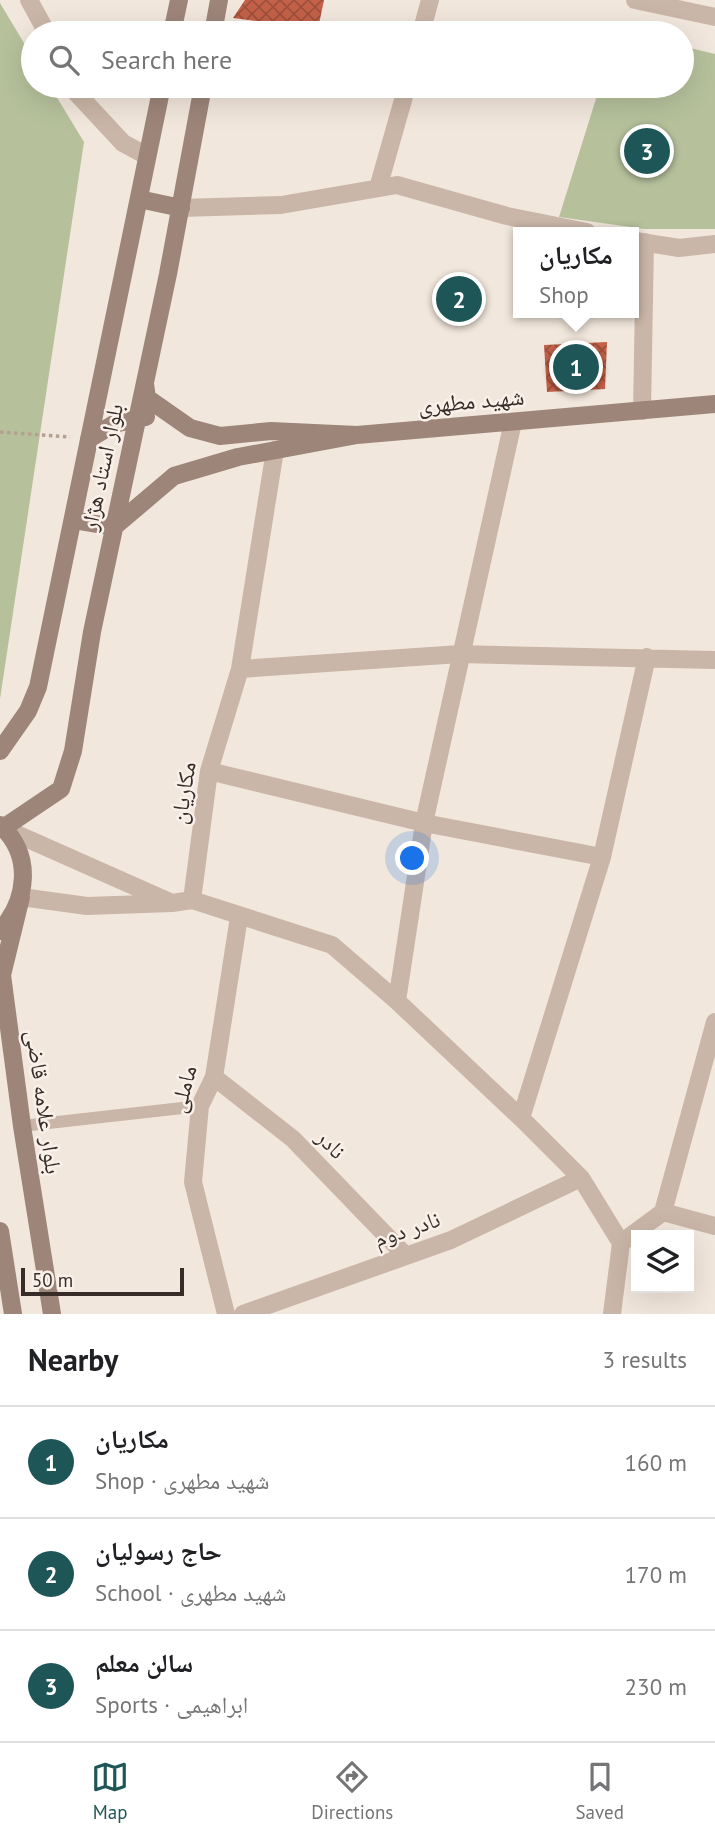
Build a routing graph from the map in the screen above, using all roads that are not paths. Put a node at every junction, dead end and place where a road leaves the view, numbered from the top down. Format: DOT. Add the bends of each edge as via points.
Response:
graph roads {
  1 [pos="29,0"];
  2 [pos="179,0"];
  3 [pos="219,0"];
  4 [pos="430,0"];
  5 [pos="635,0"];
  6 [pos="715,17"];
  7 [pos="40,21"];
  8 [pos="175,21"];
  9 [pos="215,21"];
  10 [pos="424,21"];
  11 [pos="81,98"];
  12 [pos="159,98"];
  13 [pos="201,98"];
  14 [pos="404,98"];
  15 [pos="147,156"];
  16 [pos="378,188"];
  17 [pos="139,200"];
  18 [pos="181,208"];
  19 [pos="562,227"];
  20 [pos="639,242"];
  21 [pos="715,244"];
  22 [pos="145,381"];
  23 [pos="715,404"];
  24 [pos="642,411"];
  25 [pos="137,419"];
  26 [pos="513,422"];
  27 [pos="190,428"];
  28 [pos="357,435"];
  29 [pos="89,439"];
  30 [pos="275,450"];
  31 [pos="73,520"];
  32 [pos="114,527"];
  33 [pos="460,654"];
  34 [pos="648,657"];
  35 [pos="715,660"];
  36 [pos="240,669"];
  37 [pos="0,751"];
  38 [pos="209,771"];
  39 [pos="424,823"];
  40 [pos="1,827"];
  41 [pos="602,857"];
  42 [pos="22,897"];
  43 [pos="192,901"];
  44 [pos="172,903"];
  45 [pos="239,917"];
  46 [pos="0,931"];
  47 [pos="397,1001"];
  48 [pos="715,1022"];
  49 [pos="214,1077"];
  50 [pos="200,1106"];
  51 [pos="521,1118"];
  52 [pos="22,1126"];
  53 [pos="581,1178"];
  54 [pos="663,1212"];
  55 [pos="715,1226"];
  56 [pos="0,1231"];
  57 [pos="621,1243"];
  58 [pos="2,1253"];
  59 [pos="405,1255"];
  60 [pos="13,1314"];
  61 [pos="52,1314"];
  62 [pos="226,1314"];
  63 [pos="243,1314"];
  64 [pos="612,1314"];
  1 -- 7 [label="street"];
  2 -- 8 [label="main road"];
  3 -- 9 [label="main road"];
  4 -- 10 [label="street"];
  5 -- 6 [label="street"];
  11 -- 15 [label="street" via="123,143"];
  12 -- 15 [label="main road, بلوار استاد هژار"];
  13 -- 18 [label="main road, بلوار استاد هژار"];
  14 -- 16 [label="street"];
  15 -- 17 [label="main road, بلوار استاد هژار"];
  16 -- 18 [label="street" via="281,205"];
  16 -- 19 [label="street" via="397,185"];
  17 -- 18 [label="main road"];
  17 -- 29 [label="main road, بلوار استاد هژار"];
  18 -- 22 [label="main road, بلوار استاد هژار"];
  20 -- 21 [label="street" via="679,248"];
  20 -- 24 [label="street"];
  22 -- 25 [label="main road, بلوار استاد هژار"];
  22 -- 27 [label="main road" via="147,398"];
  23 -- 24 [label="main road, شهید مطهری"];
  24 -- 26 [label="main road, شهید مطهری"];
  25 -- 27 [label="main road" via="166,412"];
  25 -- 29 [label="main road" via="114,424"];
  25 -- 32 [label="main road, بلوار استاد هژار"];
  26 -- 28 [label="main road, شهید مطهری"];
  26 -- 33 [label="street"];
  27 -- 28 [label="main road" via="220,436 271,431"];
  28 -- 30 [label="main road"];
  29 -- 31 [label="main road, بلوار استاد هژار"];
  30 -- 32 [label="main road" via="174,476"];
  30 -- 36 [label="street, مکاریان"];
  31 -- 32 [label="main road"];
  31 -- 37 [label="main road, بلوار استاد هژار" via="38,687 28,711"];
  32 -- 40 [label="main road, بلوار استاد هژار" via="73,751 61,789"];
  33 -- 34 [label="street"];
  33 -- 36 [label="street"];
  33 -- 39 [label="street"];
  34 -- 35 [label="street"];
  34 -- 41 [label="street"];
  36 -- 38 [label="street, مکاریان"];
  38 -- 39 [label="street"];
  38 -- 43 [label="street, مکاریان"];
  39 -- 41 [label="street"];
  39 -- 47 [label="street"];
  40 -- 42 [label="main road, بلوار علامه قاضی" via="22,862"];
  40 -- 44 [label="street"];
  41 -- 51 [label="street"];
  42 -- 44 [label="street" via="87,906"];
  42 -- 46 [label="main road"];
  42 -- 52 [label="main road, بلوار علامه قاضی" via="2,975"];
  43 -- 44 [label="street"];
  43 -- 45 [label="street"];
  45 -- 47 [label="street" via="332,945"];
  45 -- 49 [label="street, ماملی"];
  47 -- 51 [label="street"];
  48 -- 54 [label="street"];
  49 -- 50 [label="street, ماملی"];
  49 -- 59 [label="street, نادر" via="293,1139"];
  50 -- 52 [label="lane"];
  50 -- 62 [label="street, ماملی" via="193,1182"];
  51 -- 53 [label="street"];
  52 -- 61 [label="main road, بلوار علامه قاضی"];
  53 -- 57 [label="street"];
  53 -- 59 [label="street, نادر دوم" via="451,1240"];
  54 -- 55 [label="street"];
  54 -- 57 [label="street"];
  56 -- 58 [label="main road"];
  57 -- 64 [label="street"];
  58 -- 60 [label="main road"];
  59 -- 63 [label="street, نادر دوم"];
}
